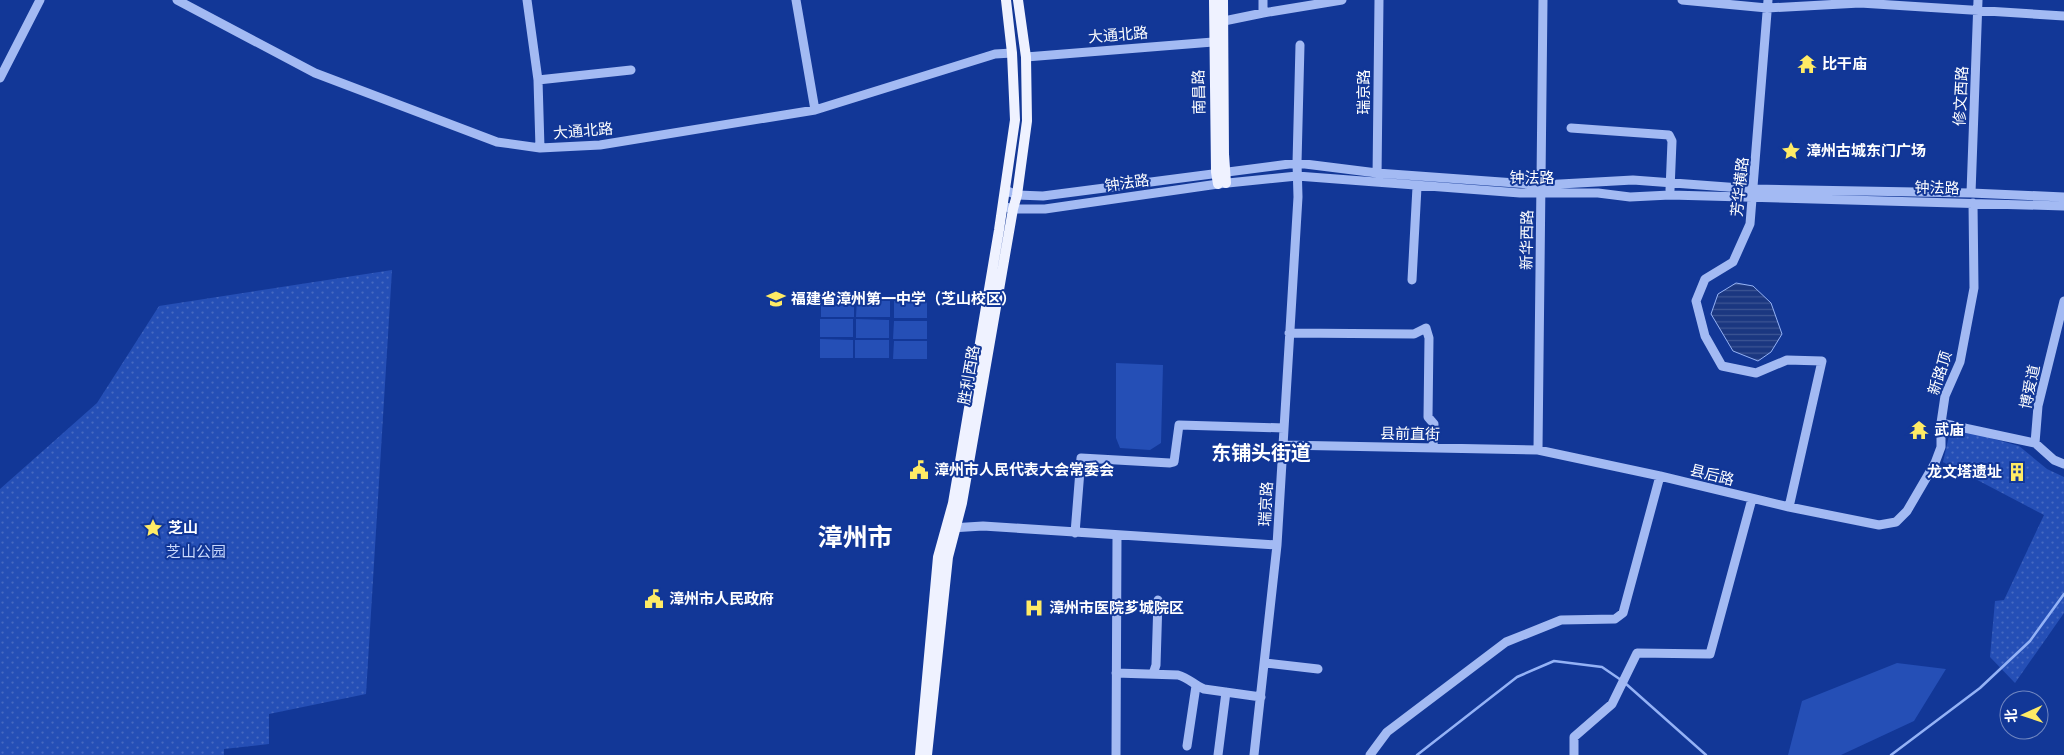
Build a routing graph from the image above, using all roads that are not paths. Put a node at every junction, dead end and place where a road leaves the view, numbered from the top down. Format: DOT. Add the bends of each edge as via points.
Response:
graph roads {
  1 [pos="40,0"];
  2 [pos="177,0"];
  3 [pos="527,0"];
  4 [pos="796,0"];
  5 [pos="1006,0"];
  6 [pos="1018,0"];
  7 [pos="1214,0"];
  8 [pos="1223,0"];
  9 [pos="1263,0"];
  10 [pos="1342,0"];
  11 [pos="1379,0"];
  12 [pos="1543,0"];
  13 [pos="1682,0"];
  14 [pos="1978,0"];
  15 [pos="1860,1"];
  16 [pos="1767,4"];
  17 [pos="1978,10"];
  18 [pos="1263,13"];
  19 [pos="2064,16"];
  20 [pos="1224,22"];
  21 [pos="1213,42"];
  22 [pos="1300,45"];
  23 [pos="1012,53"];
  24 [pos="1026,57"];
  25 [pos="631,70"];
  26 [pos="0,78"];
  27 [pos="538,80"];
  28 [pos="815,110"];
  29 [pos="1571,128"];
  30 [pos="540,148"];
  31 [pos="1297,163"];
  32 [pos="1220,172"];
  33 [pos="1377,173"];
  34 [pos="1297,176"];
  35 [pos="1222,183"];
  36 [pos="1377,184"];
  37 [pos="1670,184"];
  38 [pos="1416,187"];
  39 [pos="1542,188"];
  40 [pos="1005,190"];
  41 [pos="1971,193"];
  42 [pos="1753,194"];
  43 [pos="1017,195"];
  44 [pos="1670,195"];
  45 [pos="2064,197"];
  46 [pos="1973,203"];
  47 [pos="2064,206"];
  48 [pos="1008,207"];
  49 [pos="1412,280"];
  50 [pos="2064,301"];
  51 [pos="1289,333"];
  52 [pos="1941,423"];
  53 [pos="1284,428"];
  54 [pos="2035,443"];
  55 [pos="1283,445"];
  56 [pos="1433,448"];
  57 [pos="1538,450"];
  58 [pos="2064,464"];
  59 [pos="1660,476"];
  60 [pos="1752,499"];
  61 [pos="1789,507"];
  62 [pos="1879,525"];
  63 [pos="952,528"];
  64 [pos="1075,533"];
  65 [pos="1118,536"];
  66 [pos="1277,544"];
  67 [pos="1158,600"];
  68 [pos="1265,663"];
  69 [pos="1318,669"];
  70 [pos="1116,673"];
  71 [pos="1153,674"];
  72 [pos="1196,686"];
  73 [pos="1226,692"];
  74 [pos="1261,696"];
  75 [pos="1187,746"];
  76 [pos="920,755"];
  77 [pos="927,755"];
  78 [pos="1116,755"];
  79 [pos="1218,755"];
  80 [pos="1254,755"];
  81 [pos="1370,755"];
  82 [pos="1574,755"];
  1 -- 26 [label="street"];
  2 -- 30 [label="street, 大通北路" via="315,73 497,142"];
  3 -- 27 [label="street"];
  4 -- 28 [label="street"];
  5 -- 23 [label="main road"];
  6 -- 24 [label="main road, 胜利西路"];
  7 -- 21 [label="main road, 南昌路"];
  8 -- 20 [label="main road, 南昌路"];
  9 -- 18 [label="street"];
  10 -- 18 [label="street"];
  11 -- 33 [label="street, 瑞京路"];
  12 -- 39 [label="street, 新华西路"];
  13 -- 16 [label="street"];
  14 -- 17 [label="street, 修文西路"];
  15 -- 16 [label="street"];
  15 -- 17 [label="street"];
  16 -- 42 [label="street, 芳华横路"];
  17 -- 19 [label="street"];
  17 -- 41 [label="street, 修文西路"];
  18 -- 20 [label="street"];
  20 -- 32 [label="main road, 南昌路"];
  21 -- 24 [label="street, 大通北路"];
  21 -- 32 [label="main road, 南昌路"];
  22 -- 31 [label="street, 瑞京路"];
  23 -- 28 [label="street, 大通北路" via="996,54"];
  23 -- 40 [label="main road" via="1015,120"];
  24 -- 43 [label="main road, 胜利西路" via="1027,121"];
  25 -- 27 [label="street"];
  27 -- 30 [label="street"];
  28 -- 30 [label="street, 大通北路" via="600,145"];
  29 -- 37 [label="street" via="1669,134 1672,141"];
  31 -- 32 [label="street, 钟法路"];
  31 -- 33 [label="street, 钟法路"];
  31 -- 34 [label="street, 瑞京路"];
  32 -- 35 [label="main road, 南昌路"];
  32 -- 43 [label="street, 钟法路" via="1043,196"];
  33 -- 36 [label="street, 瑞京路"];
  33 -- 39 [label="street, 钟法路"];
  34 -- 35 [label="street, 钟法路"];
  34 -- 36 [label="street, 钟法路"];
  34 -- 51 [label="street, 瑞京路"];
  35 -- 48 [label="street, 钟法路" via="1045,209"];
  36 -- 38 [label="street, 钟法路"];
  37 -- 39 [label="street, 钟法路" via="1633,180"];
  37 -- 42 [label="street, 钟法路"];
  37 -- 44 [label="street"];
  38 -- 39 [label="street, 钟法路" via="1520,193"];
  38 -- 49 [label="street"];
  39 -- 44 [label="street, 钟法路" via="1630,197"];
  39 -- 57 [label="street, 新华西路"];
  40 -- 43 [label="street, 钟法路"];
  40 -- 48 [label="main road"];
  41 -- 42 [label="street, 钟法路"];
  41 -- 45 [label="street, 钟法路"];
  42 -- 44 [label="street, 钟法路"];
  42 -- 46 [label="street, 钟法路"];
  42 -- 61 [label="street, 芳华横路" via="1750,224 1734,262 1705,279 1696,301 1705,336 1722,366 1756,373 1787,360 1822,360"];
  43 -- 48 [label="main road, 胜利西路"];
  46 -- 47 [label="street, 钟法路"];
  46 -- 52 [label="street, 新路顶" via="1974,288 1960,362 1945,396"];
  48 -- 63 [label="main road, 胜利西路"];
  50 -- 54 [label="street, 博爱道" via="2038,406"];
  51 -- 53 [label="street, 瑞京路"];
  51 -- 56 [label="street" via="1414,334 1426,328 1429,338 1428,417 1434,424"];
  52 -- 54 [label="street"];
  52 -- 62 [label="street, 新路顶" via="1941,447 1935,463 1907,511 1896,522"];
  53 -- 55 [label="street, 瑞京路"];
  53 -- 64 [label="street" via="1179,425 1174,462 1081,458"];
  54 -- 58 [label="street" via="2054,460"];
  55 -- 56 [label="street, 县前直街"];
  55 -- 66 [label="street, 瑞京路"];
  56 -- 57 [label="street, 县前直街"];
  57 -- 59 [label="street, 县后路"];
  59 -- 60 [label="street, 县后路"];
  59 -- 81 [label="street" via="1624,613 1615,619 1561,620 1506,642 1387,732"];
  60 -- 61 [label="street, 县后路"];
  60 -- 82 [label="street" via="1710,654 1637,653 1612,704 1574,737"];
  61 -- 62 [label="street, 县后路"];
  63 -- 64 [label="street" via="984,526"];
  63 -- 76 [label="main road" via="938,557"];
  63 -- 77 [label="main road, 胜利西路"];
  64 -- 65 [label="street"];
  65 -- 66 [label="street"];
  65 -- 70 [label="street"];
  66 -- 68 [label="street, 瑞京路"];
  67 -- 71 [label="street"];
  68 -- 69 [label="street"];
  68 -- 74 [label="street, 瑞京路"];
  70 -- 71 [label="street"];
  70 -- 78 [label="street"];
  71 -- 72 [label="street" via="1178,675 1188,678"];
  72 -- 73 [label="street"];
  72 -- 75 [label="street"];
  73 -- 74 [label="street"];
  73 -- 79 [label="street"];
  74 -- 80 [label="street, 瑞京路"];
}
